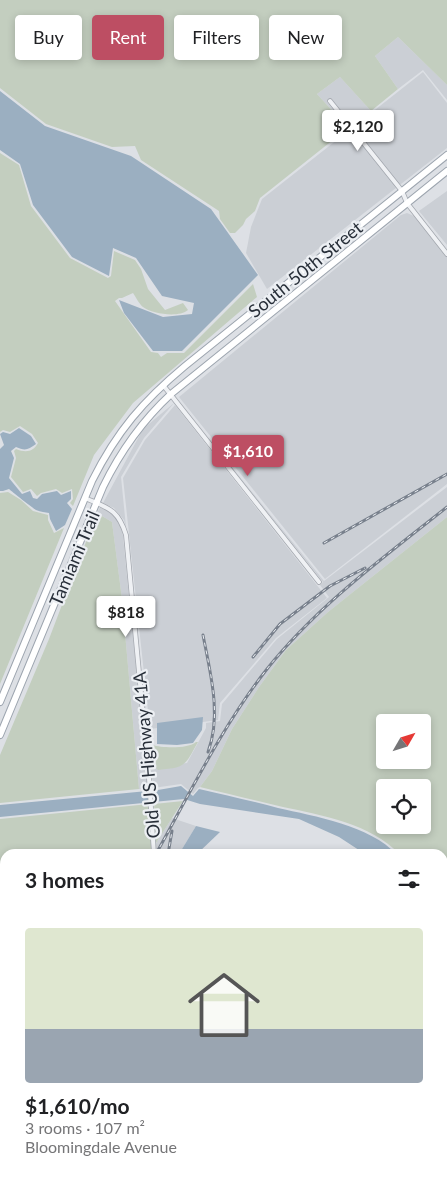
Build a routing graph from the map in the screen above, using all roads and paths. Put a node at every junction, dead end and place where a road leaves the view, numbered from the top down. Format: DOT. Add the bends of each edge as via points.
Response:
graph roads {
  1 [pos="330,101"];
  2 [pos="447,155"];
  3 [pos="447,171"];
  4 [pos="402,191"];
  5 [pos="407,203"];
  6 [pos="338,242"];
  7 [pos="346,252"];
  8 [pos="447,254"];
  9 [pos="163,384"];
  10 [pos="171,394"];
  11 [pos="85,498"];
  12 [pos="97,503"];
  13 [pos="320,582"];
  14 [pos="0,702"];
  15 [pos="0,735"];
  16 [pos="154,849"];
  1 -- 4 [label="street"];
  2 -- 4 [label="main road, South 50th Street"];
  3 -- 5 [label="main road, South 50th Street"];
  4 -- 5 [label="street"];
  4 -- 6 [label="main road, South 50th Street"];
  5 -- 7 [label="main road, South 50th Street"];
  5 -- 8 [label="street"];
  6 -- 7 [label="street"];
  6 -- 9 [label="main road, South 50th Street"];
  7 -- 10 [label="main road, South 50th Street"];
  9 -- 10 [label="street"];
  9 -- 11 [label="main road, Tamiami Trail" via="122,429"];
  10 -- 12 [label="main road, Tamiami Trail" via="127,445"];
  10 -- 13 [label="street"];
  11 -- 12 [label="street, Old US Highway 41A"];
  11 -- 14 [label="main road, Tamiami Trail"];
  12 -- 15 [label="main road, Tamiami Trail"];
  12 -- 16 [label="street, Old US Highway 41A" via="112,510 122,521 126,535"];
}
